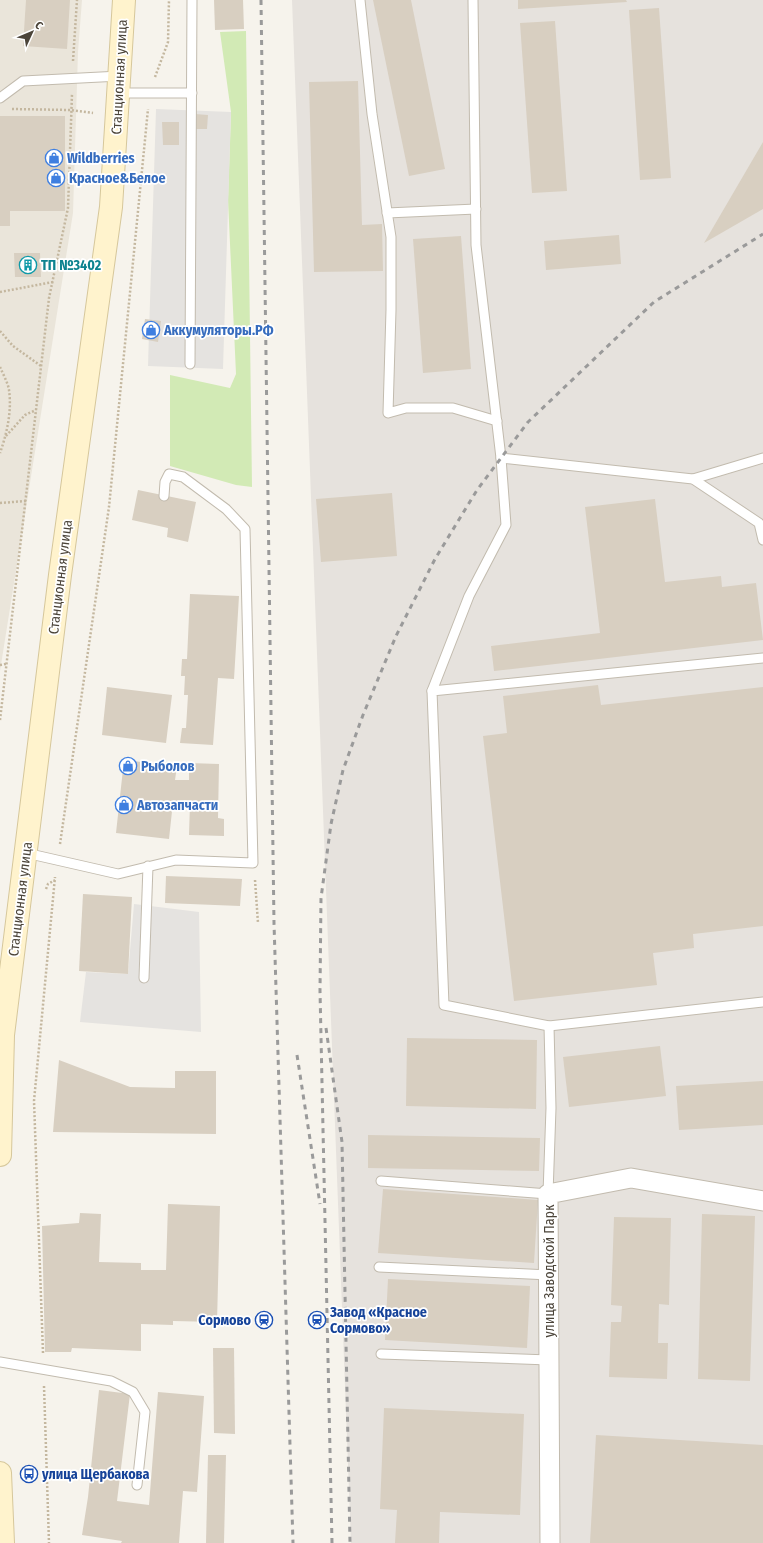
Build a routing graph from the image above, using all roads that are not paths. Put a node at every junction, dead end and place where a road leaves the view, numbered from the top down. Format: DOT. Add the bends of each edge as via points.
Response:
graph roads {
  1 [pos="124,0"];
  2 [pos="192,0"];
  3 [pos="360,0"];
  4 [pos="473,0"];
  5 [pos="119,84"];
  6 [pos="192,93"];
  7 [pos="0,94"];
  8 [pos="476,210"];
  9 [pos="387,213"];
  10 [pos="190,364"];
  11 [pos="497,421"];
  12 [pos="501,458"];
  13 [pos="763,458"];
  14 [pos="693,479"];
  15 [pos="164,496"];
  16 [pos="763,540"];
  17 [pos="763,658"];
  18 [pos="432,691"];
  19 [pos="26,853"];
  20 [pos="148,866"];
  21 [pos="144,978"];
  22 [pos="763,1002"];
  23 [pos="549,1026"];
  24 [pos="0,1155"];
  25 [pos="381,1181"];
  26 [pos="548,1194"];
  27 [pos="763,1201"];
  28 [pos="379,1267"];
  29 [pos="549,1275"];
  30 [pos="381,1354"];
  31 [pos="549,1360"];
  32 [pos="0,1362"];
  33 [pos="0,1473"];
  34 [pos="137,1485"];
  35 [pos="3,1543"];
  36 [pos="550,1543"];
  1 -- 5 [label="street, Станционная улица"];
  2 -- 6 [label="lane"];
  3 -- 9 [label="lane" via="372,114"];
  4 -- 8 [label="lane"];
  5 -- 6 [label="lane" via="149,93"];
  5 -- 7 [label="lane" via="73,78 23,81"];
  5 -- 19 [label="street, Станционная улица" via="111,207 60,575"];
  6 -- 10 [label="lane"];
  8 -- 9 [label="lane"];
  8 -- 11 [label="lane" via="476,246"];
  9 -- 11 [label="lane" via="391,237 388,413 406,408 454,408"];
  11 -- 12 [label="lane"];
  12 -- 14 [label="lane"];
  12 -- 18 [label="lane" via="506,524 469,596"];
  13 -- 14 [label="lane"];
  14 -- 16 [label="lane" via="759,522"];
  15 -- 20 [label="lane" via="165,482 169,474 184,477 226,509 245,529 253,863 176,860"];
  17 -- 18 [label="lane"];
  18 -- 23 [label="lane" via="444,1005"];
  19 -- 20 [label="lane" via="118,874"];
  19 -- 24 [label="street, Станционная улица" via="3,1035"];
  20 -- 21 [label="lane"];
  22 -- 23 [label="lane"];
  23 -- 26 [label="lane" via="551,1108"];
  25 -- 26 [label="lane"];
  26 -- 27 [label="street, улица Заводской Парк" via="631,1178"];
  26 -- 29 [label="street, улица Заводской Парк"];
  28 -- 29 [label="lane"];
  29 -- 31 [label="street, улица Заводской Парк"];
  30 -- 31 [label="lane"];
  31 -- 36 [label="street, улица Заводской Парк"];
  32 -- 34 [label="lane" via="111,1381 133,1392 144,1412"];
  33 -- 35 [label="street"];
}
